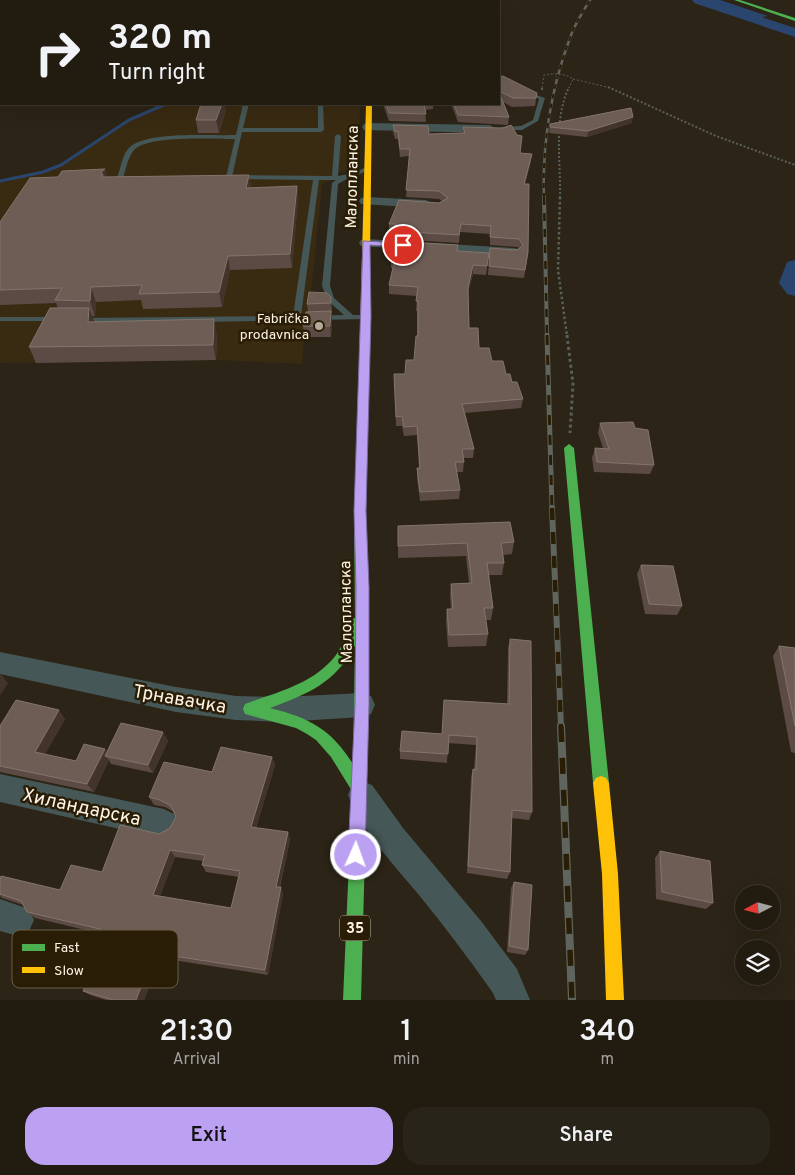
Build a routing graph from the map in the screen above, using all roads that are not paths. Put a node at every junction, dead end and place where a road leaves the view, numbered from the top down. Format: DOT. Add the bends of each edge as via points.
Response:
graph roads {
  1 [pos="740,1"];
  2 [pos="795,20"];
  3 [pos="521,90"];
  4 [pos="246,105"];
  5 [pos="321,105"];
  6 [pos="369,105"];
  7 [pos="368,127"];
  8 [pos="502,129"];
  9 [pos="240,130"];
  10 [pos="338,136"];
  11 [pos="238,137"];
  12 [pos="368,168"];
  13 [pos="220,177"];
  14 [pos="228,177"];
  15 [pos="344,177"];
  16 [pos="120,178"];
  17 [pos="130,178"];
  18 [pos="316,178"];
  19 [pos="335,178"];
  20 [pos="112,179"];
  21 [pos="366,201"];
  22 [pos="439,205"];
  23 [pos="366,243"];
  24 [pos="513,252"];
  25 [pos="351,316"];
  26 [pos="366,316"];
  27 [pos="297,317"];
  28 [pos="0,319"];
  29 [pos="569,448"];
  30 [pos="362,587"];
  31 [pos="0,664"];
  32 [pos="362,705"];
  33 [pos="250,709"];
  34 [pos="0,788"];
  35 [pos="359,790"];
  36 [pos="164,824"];
  37 [pos="352,1000"];
  38 [pos="513,1000"];
  39 [pos="615,1000"];
  1 -- 2 [label="main road"];
  3 -- 8 [label="lane" via="542,98 535,122 522,128"];
  4 -- 9 [label="lane"];
  5 -- 9 [label="lane" via="321,130"];
  6 -- 7 [label="main road, Малопланска / 35"];
  7 -- 8 [label="street"];
  7 -- 12 [label="main road, Малопланска / 35"];
  9 -- 11 [label="lane"];
  10 -- 19 [label="lane"];
  11 -- 14 [label="lane"];
  11 -- 16 [label="lane" via="143,142 130,151"];
  12 -- 15 [label="lane"];
  12 -- 21 [label="main road, Малопланска / 35"];
  13 -- 14 [label="lane"];
  14 -- 18 [label="lane"];
  15 -- 19 [label="lane"];
  15 -- 25 [label="lane" via="335,182 326,286 331,299"];
  16 -- 17 [label="lane"];
  16 -- 20 [label="lane"];
  18 -- 19 [label="lane"];
  18 -- 27 [label="lane"];
  21 -- 22 [label="street"];
  21 -- 23 [label="main road, Малопланска / 35"];
  23 -- 24 [label="street"];
  23 -- 26 [label="main road, Малопланска / 35"];
  25 -- 26 [label="lane"];
  25 -- 27 [label="lane"];
  26 -- 30 [label="main road, Малопланска / 35" via="360,511"];
  27 -- 28 [label="lane"];
  29 -- 39 [label="main road" via="610,874"];
  30 -- 32 [label="main road, Малопланска / 35"];
  30 -- 33 [label="main road" via="352,639 332,669 304,690"];
  31 -- 33 [label="street, Трнавачка" via="33,668 179,700"];
  32 -- 33 [label="street, Трнавачка"];
  32 -- 35 [label="main road, Малопланска / 35"];
  33 -- 35 [label="main road" via="312,729 331,748"];
  34 -- 36 [label="street, Хиландарска"];
  35 -- 37 [label="main road, Малопланска / 35"];
  35 -- 38 [label="street" via="392,839 470,932 505,981"];
}
